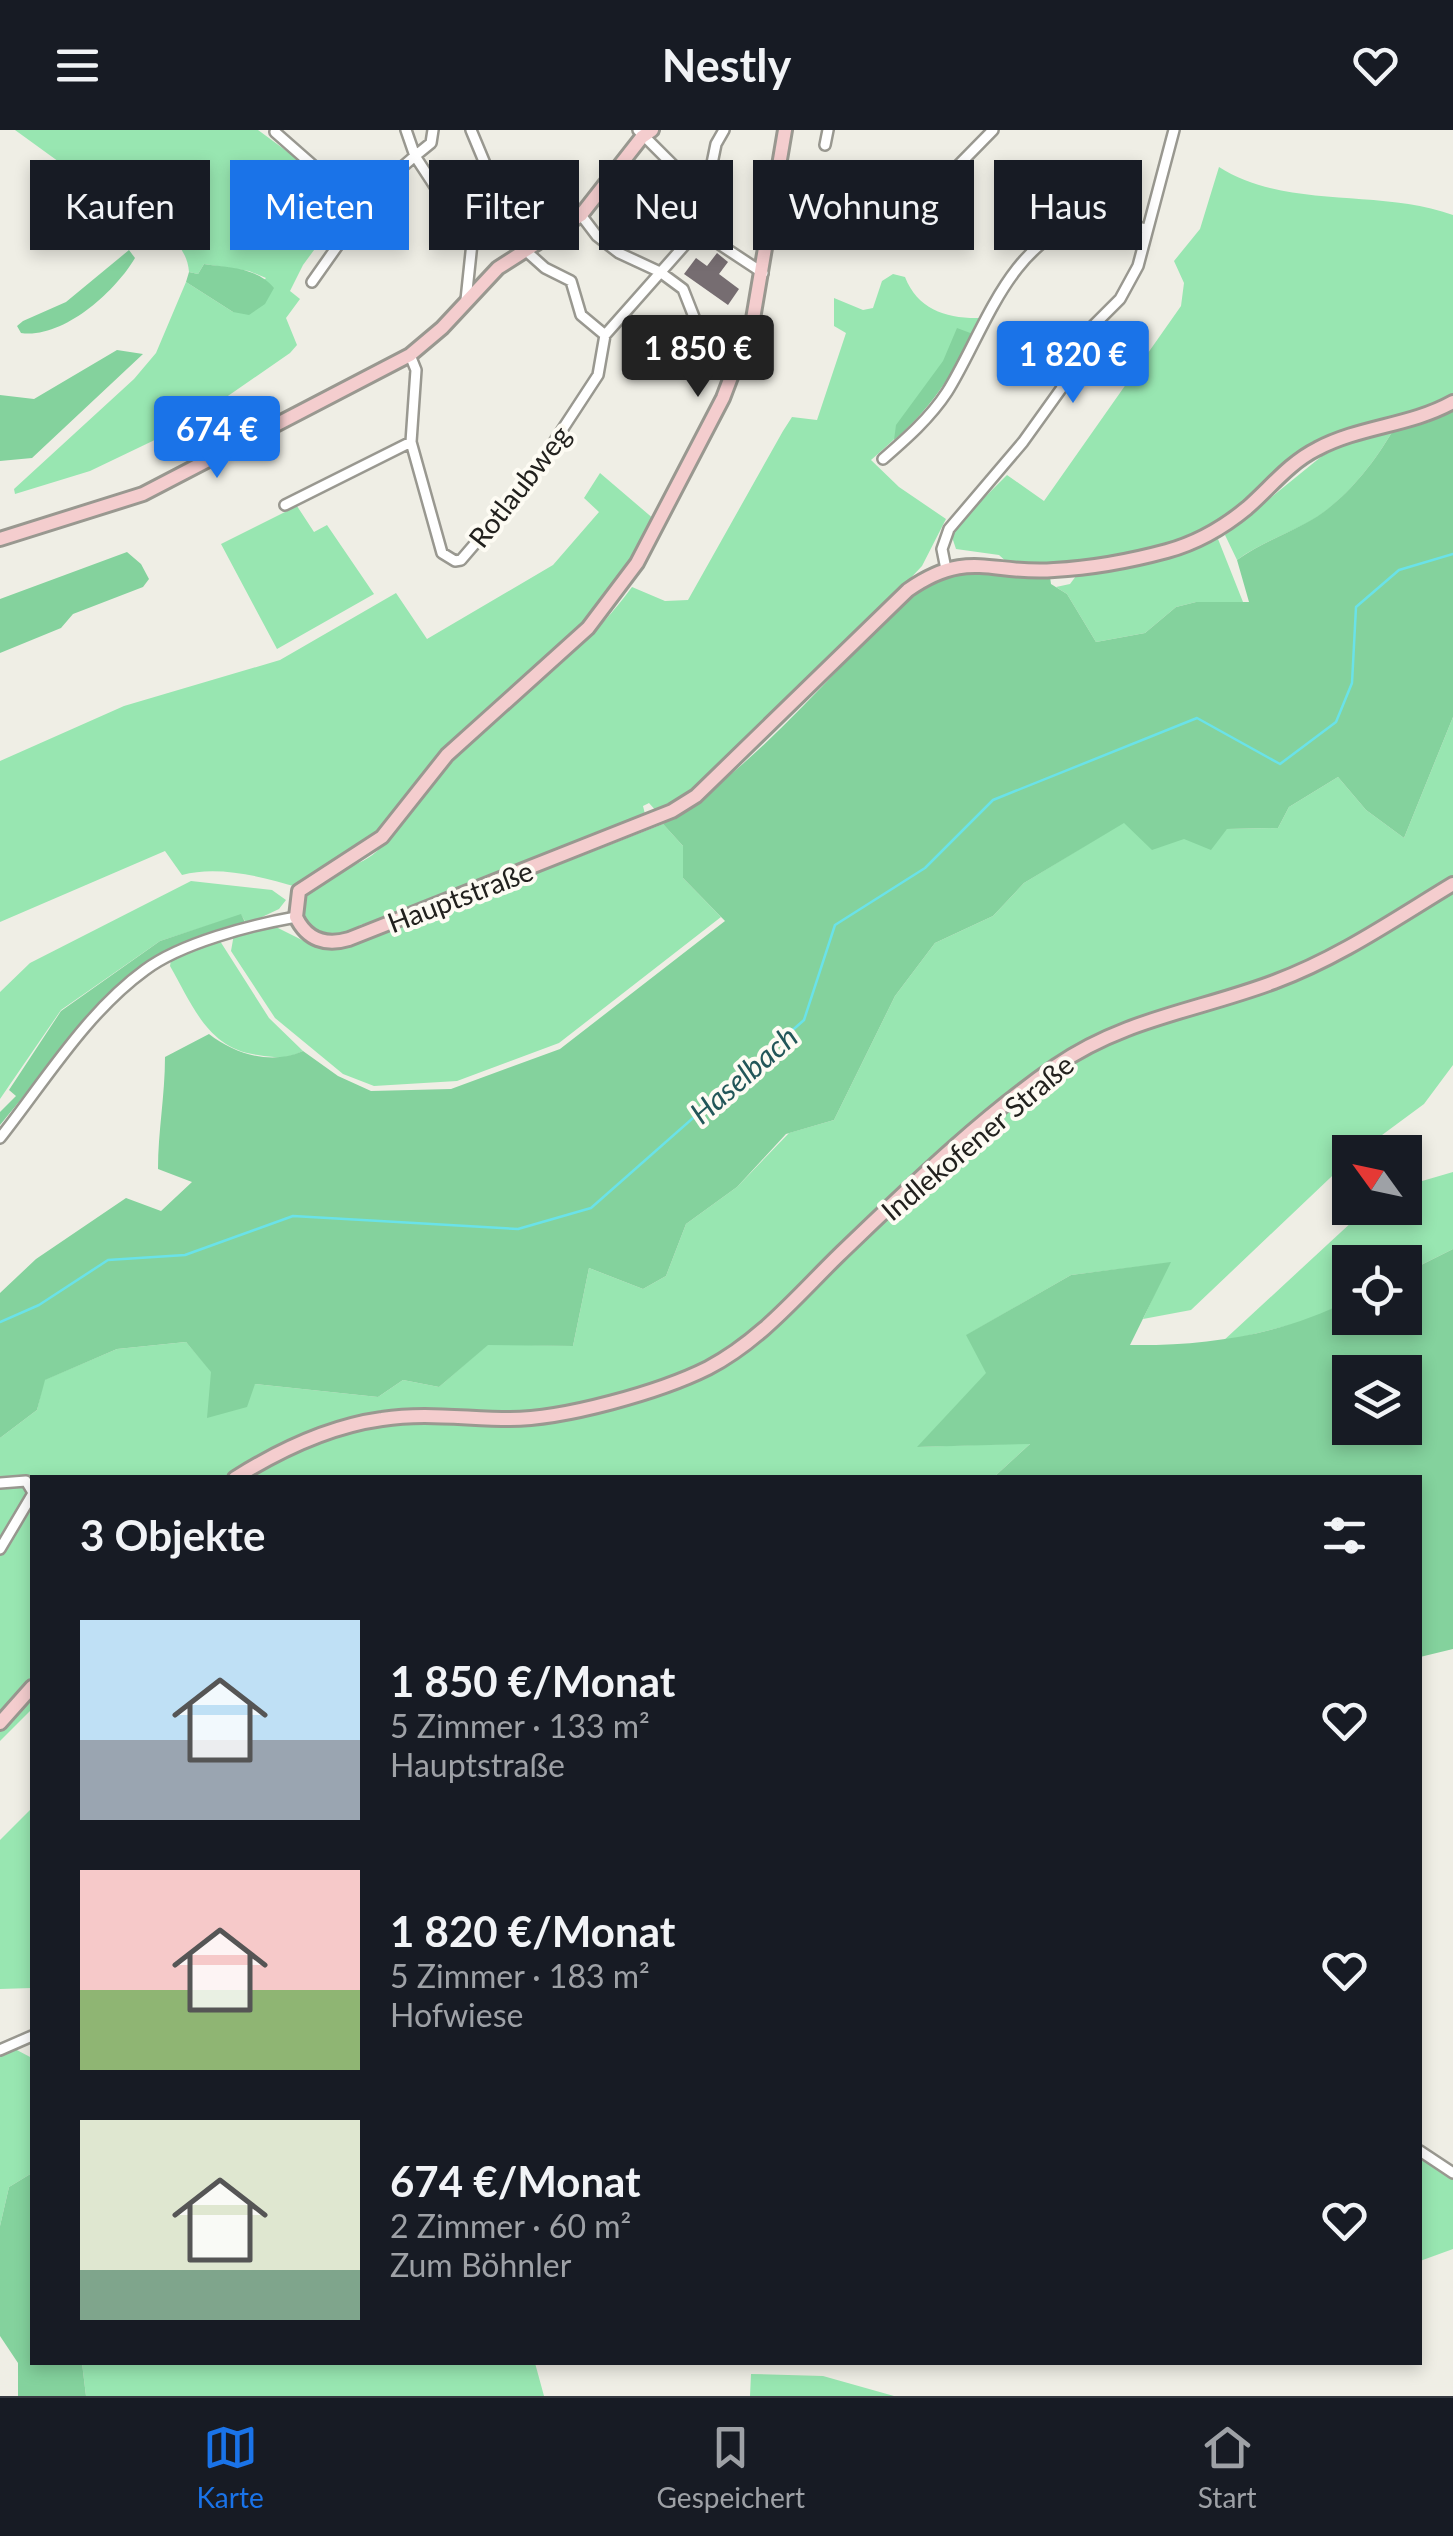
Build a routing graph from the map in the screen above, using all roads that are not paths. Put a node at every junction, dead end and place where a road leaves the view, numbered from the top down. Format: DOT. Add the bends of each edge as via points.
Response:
graph roads {
  1 [pos="406,130"];
  2 [pos="434,130"];
  3 [pos="471,130"];
  4 [pos="724,130"];
  5 [pos="785,130"];
  6 [pos="828,130"];
  7 [pos="993,130"];
  8 [pos="1174,130"];
  9 [pos="275,132"];
  10 [pos="644,132"];
  11 [pos="825,145"];
  12 [pos="414,156"];
  13 [pos="306,160"];
  14 [pos="409,160"];
  15 [pos="484,160"];
  16 [pos="625,160"];
  17 [pos="671,160"];
  18 [pos="713,160"];
  19 [pos="780,160"];
  20 [pos="964,160"];
  21 [pos="429,179"];
  22 [pos="599,195"];
  23 [pos="581,215"];
  24 [pos="1142,228"];
  25 [pos="1146,229"];
  26 [pos="335,250"];
  27 [pos="471,250"];
  28 [pos="680,250"];
  29 [pos="728,250"];
  30 [pos="766,250"];
  31 [pos="1037,250"];
  32 [pos="526,252"];
  33 [pos="660,272"];
  34 [pos="763,273"];
  35 [pos="312,282"];
  36 [pos="466,300"];
  37 [pos="605,335"];
  38 [pos="410,356"];
  39 [pos="737,362"];
  40 [pos="1453,402"];
  41 [pos="411,442"];
  42 [pos="883,459"];
  43 [pos="284,505"];
  44 [pos="0,539"];
  45 [pos="946,569"];
  46 [pos="1453,884"];
  47 [pos="296,917"];
  48 [pos="0,1138"];
  49 [pos="241,1475"];
  50 [pos="0,1483"];
  51 [pos="30,1489"];
  52 [pos="30,1496"];
  53 [pos="0,1549"];
  54 [pos="30,1689"];
  55 [pos="0,1724"];
  56 [pos="30,2037"];
  57 [pos="0,2050"];
  58 [pos="1422,2153"];
  59 [pos="1453,2172"];
  1 -- 12 [label="street"];
  2 -- 12 [label="street"];
  3 -- 15 [label="street"];
  4 -- 18 [label="street"];
  5 -- 19 [label="street"];
  6 -- 11 [label="street"];
  7 -- 20 [label="street"];
  8 -- 25 [label="street"];
  9 -- 13 [label="street"];
  10 -- 16 [label="street"];
  10 -- 17 [label="street"];
  12 -- 14 [label="street"];
  12 -- 21 [label="street"];
  22 -- 23 [label="street"];
  23 -- 32 [label="street"];
  23 -- 33 [label="street" via="619,253"];
  24 -- 25 [label="street"];
  25 -- 45 [label="street" via="1138,266 1120,299 1092,328 1061,389 992,483 948,529 942,548"];
  26 -- 35 [label="street"];
  27 -- 36 [label="street"];
  28 -- 33 [label="street, Rotlaubweg"];
  29 -- 34 [label="street"];
  30 -- 34 [label="street"];
  31 -- 42 [label="street" via="1011,278 945,395"];
  32 -- 36 [label="street"];
  32 -- 37 [label="street" via="571,281 581,315"];
  33 -- 37 [label="street, Rotlaubweg"];
  33 -- 39 [label="street" via="683,289 706,350"];
  34 -- 39 [label="street"];
  36 -- 38 [label="street"];
  37 -- 41 [label="street, Rotlaubweg" via="598,375 562,433 461,560 442,553"];
  38 -- 41 [label="street, Rotlaubweg" via="416,370"];
  38 -- 44 [label="street" via="142,494"];
  39 -- 47 [label="street" via="678,487 611,601 447,755 382,838 299,891"];
  40 -- 45 [label="street, Hauptstraße" via="1312,451 1216,530 1172,550 1050,571 977,564"];
  41 -- 43 [label="street"];
  45 -- 47 [label="street, Hauptstraße" via="908,590 696,796 672,811 334,944 301,928"];
  46 -- 49 [label="street, Indlekofener Straße" via="1332,958 1150,1018 1090,1045 1024,1090 909,1188 780,1314 706,1369 584,1409 514,1419 382,1419 298,1445"];
  47 -- 48 [label="street" via="210,940 146,968 98,1013"];
  50 -- 51 [label="street" via="26,1481"];
  52 -- 53 [label="street"];
  54 -- 55 [label="street"];
  56 -- 57 [label="street"];
  58 -- 59 [label="street"];
}
